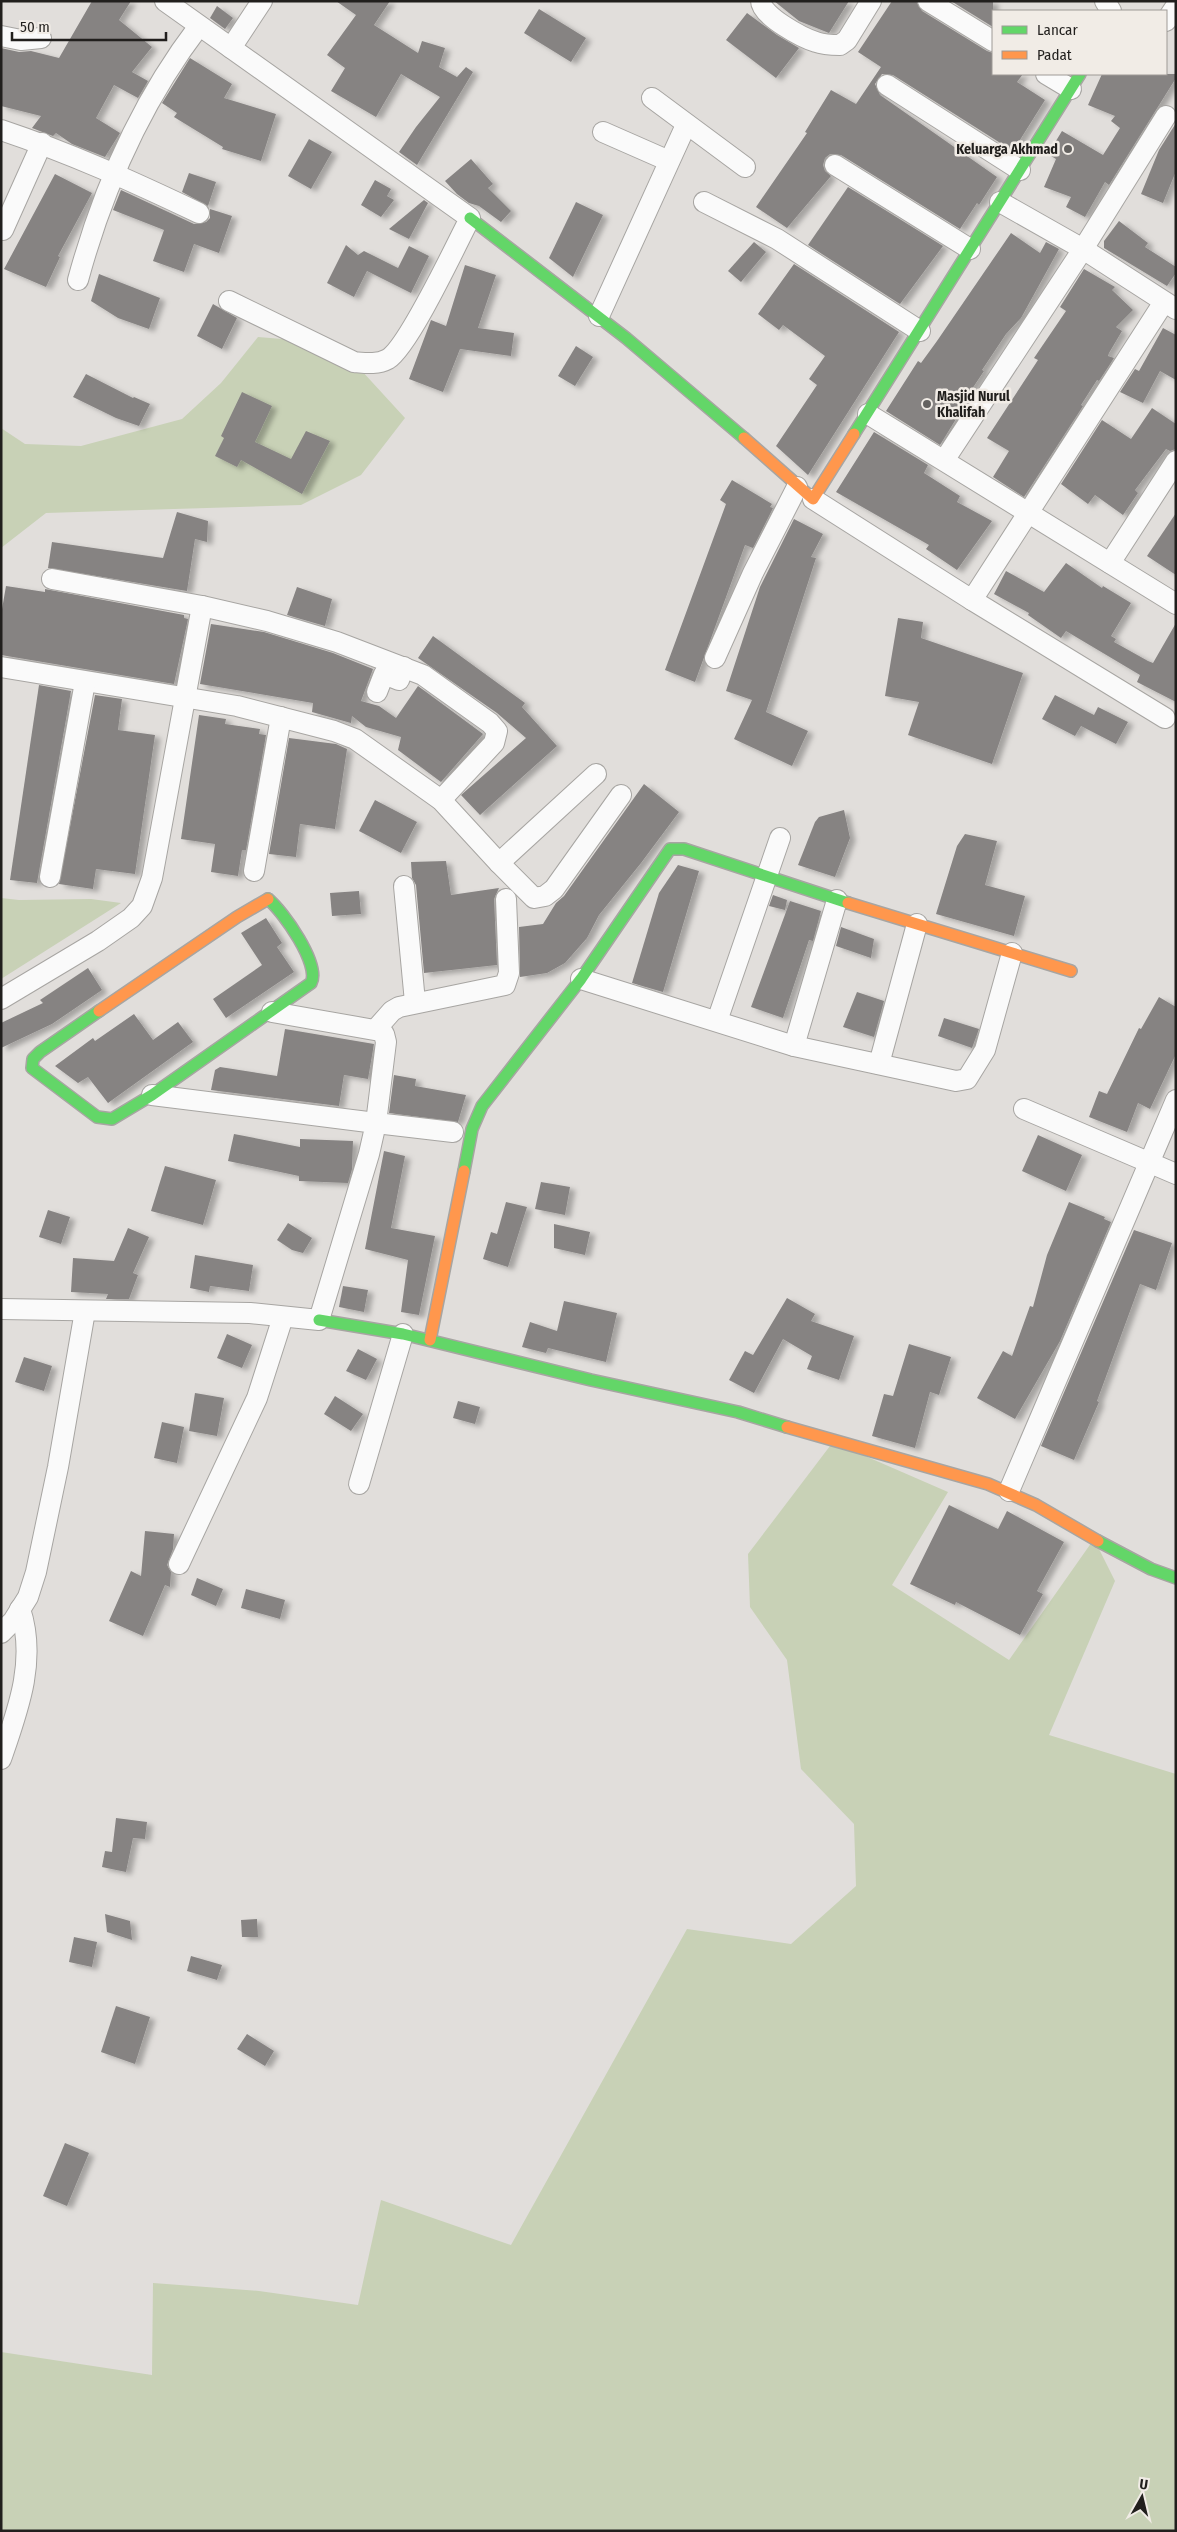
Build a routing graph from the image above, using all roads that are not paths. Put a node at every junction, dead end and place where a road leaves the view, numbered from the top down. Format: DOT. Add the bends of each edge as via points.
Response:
graph roads {
  1 [pos="165,1"];
  2 [pos="262,1"];
  3 [pos="761,1"];
  4 [pos="871,1"];
  5 [pos="928,1"];
  6 [pos="1176,6"];
  7 [pos="1167,20"];
  8 [pos="200,26"];
  9 [pos="1,36"];
  10 [pos="41,38"];
  11 [pos="992,40"];
  12 [pos="231,48"];
  13 [pos="1050,75"];
  14 [pos="1076,81"];
  15 [pos="887,85"];
  16 [pos="652,98"];
  17 [pos="1166,116"];
  18 [pos="686,125"];
  19 [pos="1,130"];
  20 [pos="603,132"];
  21 [pos="42,143"];
  22 [pos="669,161"];
  23 [pos="834,165"];
  24 [pos="745,167"];
  25 [pos="1020,170"];
  26 [pos="114,173"];
  27 [pos="704,202"];
  28 [pos="1000,202"];
  29 [pos="199,213"];
  30 [pos="470,218"];
  31 [pos="3,230"];
  32 [pos="970,249"];
  33 [pos="1083,249"];
  34 [pos="78,280"];
  35 [pos="229,301"];
  36 [pos="1170,305"];
  37 [pos="599,316"];
  38 [pos="920,331"];
  39 [pos="868,414"];
  40 [pos="945,459"];
  41 [pos="1176,462"];
  42 [pos="797,486"];
  43 [pos="813,499"];
  44 [pos="1028,514"];
  45 [pos="1110,563"];
  46 [pos="52,578"];
  47 [pos="972,600"];
  48 [pos="1176,604"];
  49 [pos="202,606"];
  50 [pos="715,658"];
  51 [pos="1,667"];
  52 [pos="404,667"];
  53 [pos="85,682"];
  54 [pos="376,692"];
  55 [pos="186,696"];
  56 [pos="281,717"];
  57 [pos="1164,718"];
  58 [pos="596,774"];
  59 [pos="621,795"];
  60 [pos="441,800"];
  61 [pos="780,838"];
  62 [pos="499,863"];
  63 [pos="254,871"];
  64 [pos="766,876"];
  65 [pos="50,877"];
  66 [pos="404,886"];
  67 [pos="506,898"];
  68 [pos="837,900"];
  69 [pos="917,924"];
  70 [pos="1012,953"];
  71 [pos="1071,971"];
  72 [pos="581,979"];
  73 [pos="1,999"];
  74 [pos="415,1002"];
  75 [pos="272,1012"];
  76 [pos="717,1021"];
  77 [pos="376,1029"];
  78 [pos="794,1046"];
  79 [pos="879,1064"];
  80 [pos="152,1095"];
  81 [pos="1176,1100"];
  82 [pos="1024,1109"];
  83 [pos="376,1124"];
  84 [pos="453,1132"];
  85 [pos="1148,1163"];
  86 [pos="1176,1174"];
  87 [pos="1,1309"];
  88 [pos="85,1311"];
  89 [pos="283,1317"];
  90 [pos="319,1320"];
  91 [pos="403,1334"];
  92 [pos="430,1340"];
  93 [pos="359,1484"];
  94 [pos="1009,1491"];
  95 [pos="179,1564"];
  96 [pos="1176,1578"];
  97 [pos="20,1609"];
  98 [pos="1,1633"];
  99 [pos="1,1759"];
  1 -- 8 [label="street"];
  2 -- 12 [label="street"];
  3 -- 4 [label="street" via="766,14 782,24 815,42 840,45 847,40"];
  5 -- 11 [label="street"];
  6 -- 7 [label="street"];
  8 -- 12 [label="street"];
  8 -- 26 [label="street" via="175,58 147,104"];
  9 -- 10 [label="street" via="21,40"];
  12 -- 30 [label="street"];
  13 -- 14 [label="street"];
  14 -- 25 [label="street"];
  15 -- 25 [label="street"];
  16 -- 18 [label="street"];
  17 -- 33 [label="street"];
  18 -- 22 [label="street"];
  18 -- 24 [label="street"];
  19 -- 21 [label="street"];
  20 -- 22 [label="street"];
  21 -- 26 [label="street"];
  21 -- 31 [label="street"];
  22 -- 37 [label="street"];
  23 -- 32 [label="street"];
  25 -- 28 [label="street"];
  26 -- 29 [label="street"];
  26 -- 34 [label="street"];
  27 -- 38 [label="street" via="777,240"];
  28 -- 32 [label="street"];
  28 -- 33 [label="street"];
  30 -- 35 [label="street" via="413,324 388,359 373,364 354,362"];
  30 -- 37 [label="street"];
  32 -- 38 [label="street"];
  33 -- 36 [label="street"];
  33 -- 40 [label="street"];
  36 -- 44 [label="street"];
  37 -- 42 [label="street" via="719,414"];
  38 -- 39 [label="street"];
  39 -- 40 [label="street"];
  39 -- 43 [label="street"];
  40 -- 44 [label="street"];
  41 -- 45 [label="street"];
  42 -- 43 [label="street"];
  42 -- 50 [label="street"];
  43 -- 47 [label="street"];
  44 -- 45 [label="street"];
  44 -- 47 [label="street"];
  45 -- 48 [label="street"];
  46 -- 49 [label="street"];
  47 -- 57 [label="street"];
  49 -- 52 [label="street" via="337,642"];
  49 -- 55 [label="street"];
  51 -- 53 [label="street"];
  52 -- 54 [label="street" via="399,680 384,674"];
  52 -- 60 [label="street" via="422,675 498,731 494,743"];
  53 -- 55 [label="street"];
  53 -- 65 [label="street"];
  55 -- 56 [label="street"];
  55 -- 73 [label="street" via="152,878 142,906 131,918 98,940"];
  56 -- 60 [label="street" via="355,738"];
  56 -- 63 [label="street"];
  58 -- 62 [label="street"];
  59 -- 62 [label="street" via="554,889 545,896 534,898"];
  60 -- 62 [label="street"];
  61 -- 64 [label="street"];
  64 -- 68 [label="street"];
  64 -- 72 [label="street" via="684,848 670,849"];
  64 -- 76 [label="street"];
  66 -- 74 [label="street"];
  67 -- 74 [label="street" via="508,982 501,987"];
  68 -- 69 [label="street"];
  68 -- 78 [label="street"];
  69 -- 70 [label="street"];
  69 -- 79 [label="street"];
  70 -- 71 [label="street"];
  70 -- 79 [label="street" via="984,1050 967,1079 956,1081"];
  72 -- 76 [label="street"];
  72 -- 92 [label="street" via="482,1106 472,1129"];
  74 -- 77 [label="street" via="392,1010"];
  75 -- 77 [label="street"];
  75 -- 80 [label="street"];
  75 -- 80 [label="street" via="310,985 314,973 285,918 268,899 237,916 56,1040 32,1060 35,1072 105,1120 118,1116"];
  76 -- 78 [label="street"];
  77 -- 83 [label="street" via="384,1034 386,1042"];
  78 -- 79 [label="street"];
  80 -- 83 [label="street"];
  81 -- 85 [label="street"];
  82 -- 85 [label="street"];
  83 -- 84 [label="street"];
  83 -- 90 [label="street"];
  85 -- 86 [label="street"];
  85 -- 94 [label="street"];
  87 -- 88 [label="street"];
  88 -- 89 [label="street" via="250,1313"];
  88 -- 97 [label="street" via="36,1572 28,1597"];
  89 -- 90 [label="street"];
  89 -- 95 [label="street" via="257,1398"];
  90 -- 91 [label="street"];
  91 -- 92 [label="street"];
  91 -- 93 [label="street"];
  92 -- 94 [label="street" via="738,1412"];
  94 -- 96 [label="street" via="1124,1557"];
  97 -- 98 [label="street"];
  97 -- 99 [label="street" via="27,1629 26,1670"];
}
